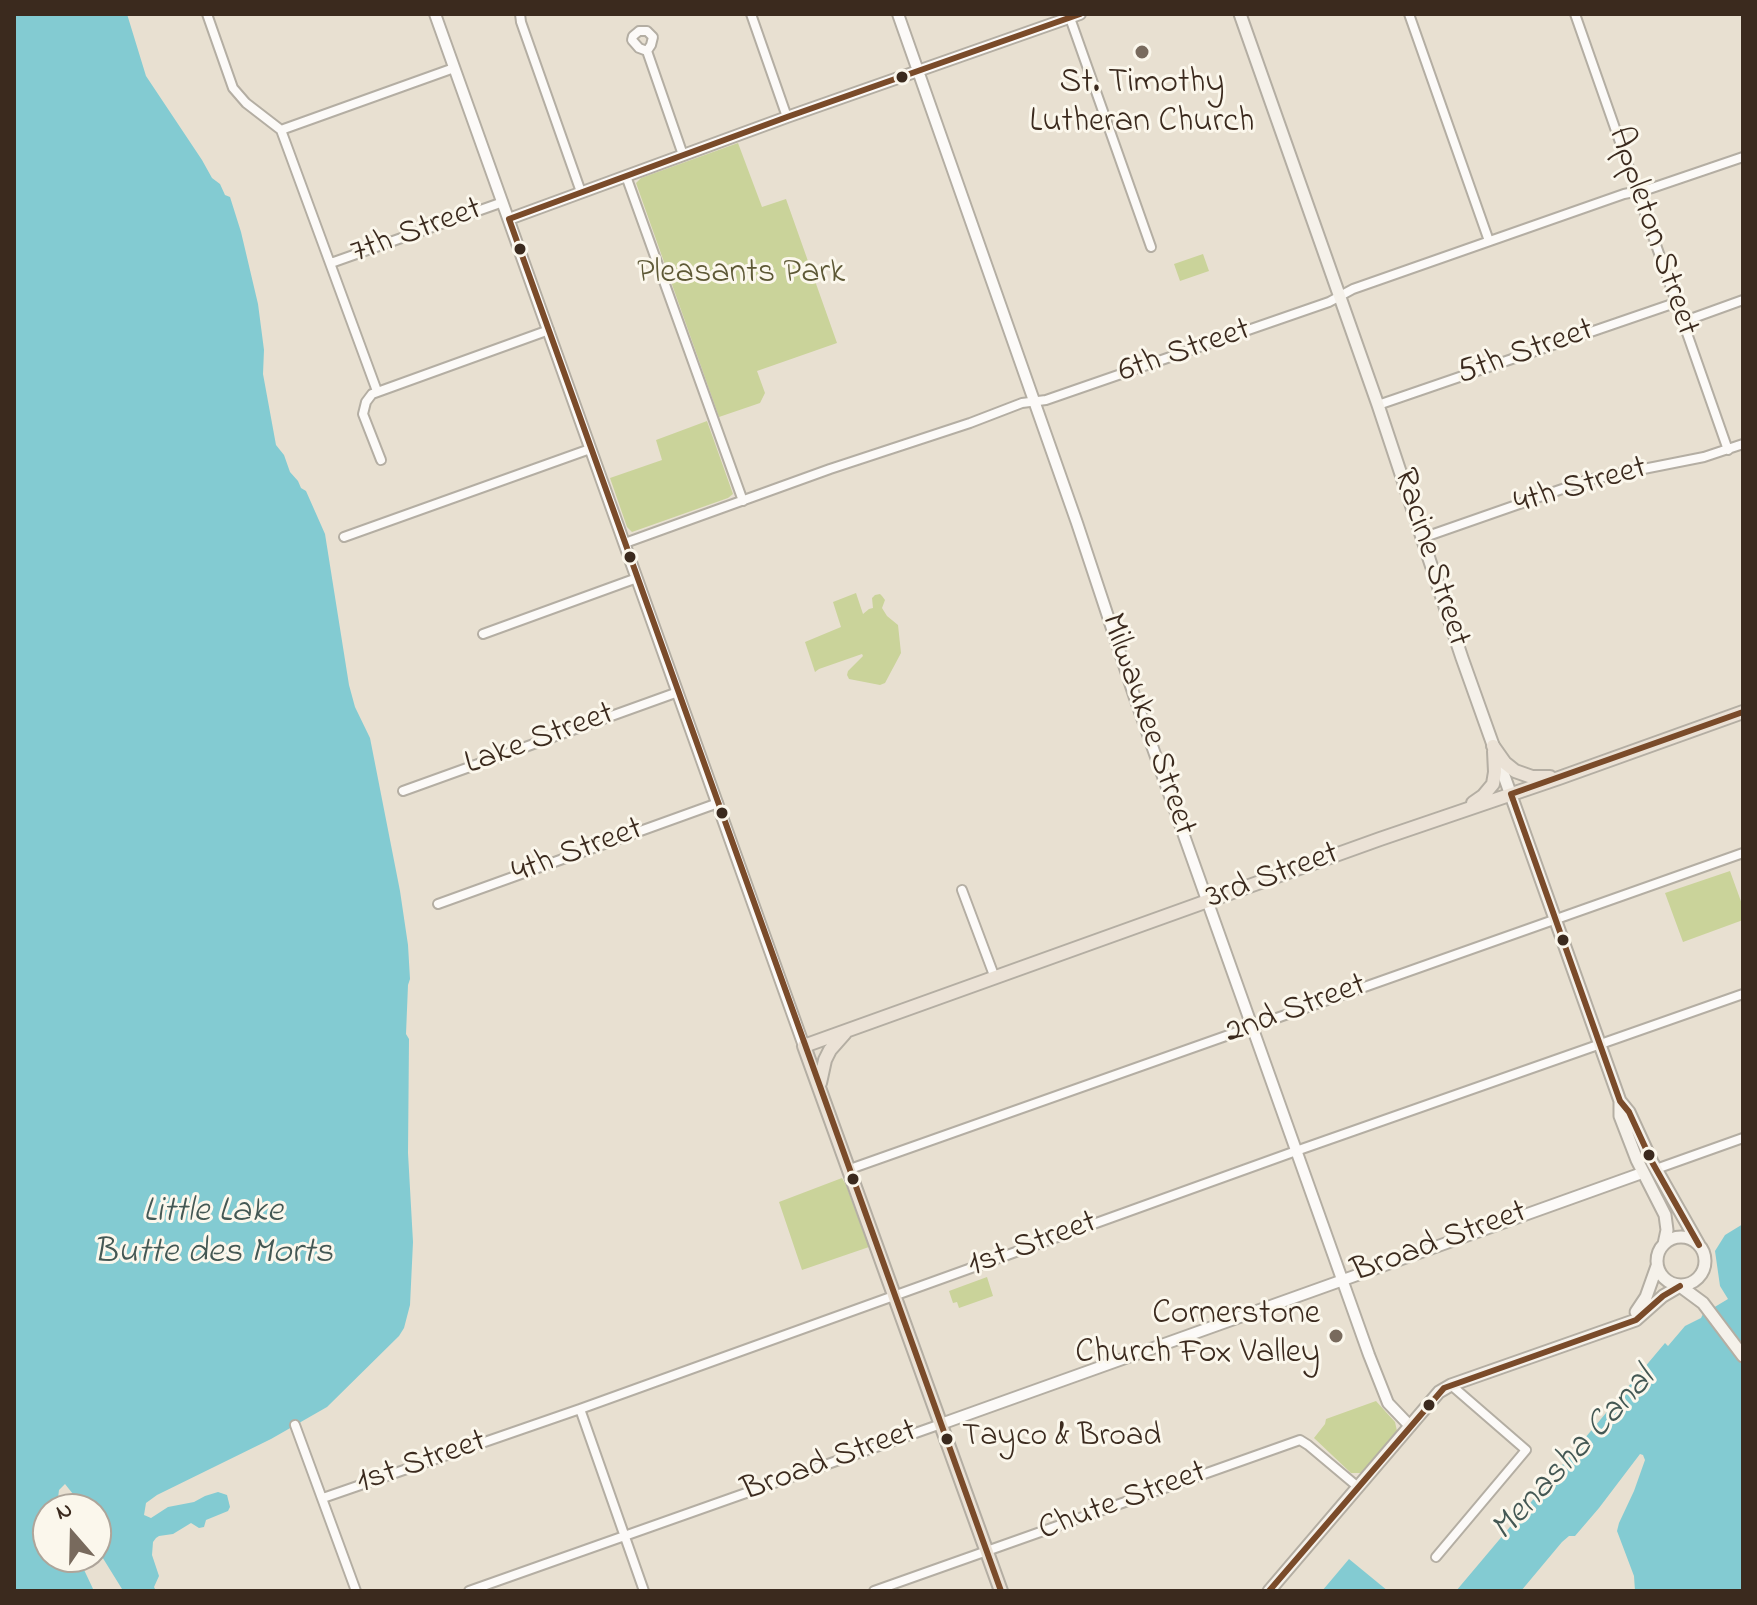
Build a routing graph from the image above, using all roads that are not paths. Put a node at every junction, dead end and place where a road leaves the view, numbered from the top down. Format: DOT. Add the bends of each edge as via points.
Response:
graph roads {
  1 [pos="207,14"];
  2 [pos="435,14"];
  3 [pos="520,14"];
  4 [pos="751,14"];
  5 [pos="898,14"];
  6 [pos="1240,14"];
  7 [pos="1409,14"];
  8 [pos="1575,14"];
  9 [pos="1075,16"];
  10 [pos="647,51"];
  11 [pos="454,68"];
  12 [pos="919,71"];
  13 [pos="787,117"];
  14 [pos="281,130"];
  15 [pos="683,155"];
  16 [pos="1743,157"];
  17 [pos="626,176"];
  18 [pos="1637,191"];
  19 [pos="581,192"];
  20 [pos="503,202"];
  21 [pos="509,219"];
  22 [pos="1489,241"];
  23 [pos="1151,247"];
  24 [pos="331,263"];
  25 [pos="1339,296"];
  26 [pos="1743,300"];
  27 [pos="1675,303"];
  28 [pos="1682,322"];
  29 [pos="549,330"];
  30 [pos="377,391"];
  31 [pos="1034,402"];
  32 [pos="1378,405"];
  33 [pos="1743,444"];
  34 [pos="590,449"];
  35 [pos="1728,450"];
  36 [pos="381,460"];
  37 [pos="743,501"];
  38 [pos="344,537"];
  39 [pos="1422,538"];
  40 [pos="625,543"];
  41 [pos="637,578"];
  42 [pos="483,634"];
  43 [pos="678,692"];
  44 [pos="1743,712"];
  45 [pos="1493,746"];
  46 [pos="1570,774"];
  47 [pos="403,791"];
  48 [pos="1511,794"];
  49 [pos="718,803"];
  50 [pos="1456,812"];
  51 [pos="1743,853"];
  52 [pos="962,890"];
  53 [pos="1208,901"];
  54 [pos="438,904"];
  55 [pos="1556,919"];
  56 [pos="995,978"];
  57 [pos="1743,994"];
  58 [pos="1253,1027"];
  59 [pos="849,1029"];
  60 [pos="1599,1045"];
  61 [pos="804,1046"];
  62 [pos="819,1086"];
  63 [pos="1620,1101"];
  64 [pos="1743,1138"];
  65 [pos="1296,1151"];
  66 [pos="850,1169"];
  67 [pos="1656,1169"];
  68 [pos="1642,1173"];
  69 [pos="1664,1244"];
  70 [pos="1699,1245"];
  71 [pos="1657,1266"];
  72 [pos="1701,1275"];
  73 [pos="1342,1279"];
  74 [pos="1680,1286"];
  75 [pos="896,1296"];
  76 [pos="1703,1303"];
  77 [pos="1628,1321"];
  78 [pos="1743,1356"];
  79 [pos="1451,1385"];
  80 [pos="580,1409"];
  81 [pos="941,1424"];
  82 [pos="295,1425"];
  83 [pos="1410,1426"];
  84 [pos="1358,1487"];
  85 [pos="323,1498"];
  86 [pos="624,1536"];
  87 [pos="987,1551"];
  88 [pos="1436,1557"];
  89 [pos="356,1591"];
  90 [pos="469,1591"];
  91 [pos="644,1591"];
  92 [pos="874,1591"];
  93 [pos="1001,1591"];
  94 [pos="1269,1591"];
  1 -- 14 [label="street" via="233,88"];
  2 -- 11 [label="street"];
  3 -- 19 [label="street"];
  4 -- 13 [label="street"];
  5 -- 12 [label="street, Milwaukee Street"];
  6 -- 25 [label="main road, Racine Street"];
  7 -- 22 [label="street"];
  8 -- 18 [label="street, Appleton Street"];
  9 -- 12 [label="street, 7th Street"];
  9 -- 23 [label="street"];
  10 -- 15 [label="street"];
  11 -- 14 [label="street"];
  11 -- 20 [label="street"];
  12 -- 13 [label="street, 7th Street"];
  12 -- 31 [label="street, Milwaukee Street"];
  13 -- 15 [label="street, 7th Street"];
  14 -- 24 [label="street"];
  15 -- 17 [label="street, 7th Street"];
  16 -- 18 [label="street, 6th Street"];
  17 -- 19 [label="street, 7th Street"];
  17 -- 37 [label="street"];
  18 -- 22 [label="street, 6th Street"];
  18 -- 27 [label="street, Appleton Street"];
  19 -- 21 [label="street, 7th Street"];
  20 -- 21 [label="street"];
  20 -- 24 [label="street, 7th Street"];
  21 -- 29 [label="street"];
  22 -- 25 [label="street, 6th Street"];
  24 -- 30 [label="street"];
  25 -- 31 [label="street, 6th Street"];
  25 -- 32 [label="main road, Racine Street"];
  26 -- 28 [label="street"];
  27 -- 28 [label="street, Appleton Street"];
  27 -- 32 [label="street, 5th Street"];
  28 -- 35 [label="street, Appleton Street"];
  29 -- 30 [label="street"];
  29 -- 34 [label="street"];
  30 -- 36 [label="street" via="363,414"];
  31 -- 37 [label="street, 6th Street"];
  31 -- 53 [label="street, Milwaukee Street"];
  32 -- 39 [label="main road, Racine Street"];
  33 -- 35 [label="street, 4th Street"];
  34 -- 38 [label="street"];
  34 -- 40 [label="street"];
  35 -- 39 [label="street, 4th Street" via="1588,480"];
  37 -- 40 [label="street, 6th Street"];
  39 -- 45 [label="main road, Racine Street"];
  40 -- 41 [label="street"];
  41 -- 42 [label="street"];
  41 -- 43 [label="street"];
  43 -- 47 [label="street, Lake Street"];
  43 -- 49 [label="street"];
  44 -- 46 [label="main road, 3rd Street"];
  45 -- 46 [label="main road" via="1521,774"];
  45 -- 48 [label="main road, Racine Street"];
  45 -- 50 [label="main road" via="1493,784"];
  46 -- 48 [label="main road, 3rd Street"];
  48 -- 50 [label="main road, 3rd Street"];
  48 -- 55 [label="main road, Racine Street"];
  49 -- 54 [label="street, 4th Street"];
  49 -- 61 [label="street"];
  50 -- 53 [label="main road, 3rd Street"];
  51 -- 55 [label="street, 2nd Street"];
  52 -- 56 [label="street"];
  53 -- 56 [label="main road, 3rd Street"];
  53 -- 58 [label="street, Milwaukee Street"];
  55 -- 58 [label="street, 2nd Street"];
  55 -- 60 [label="main road, Racine Street"];
  56 -- 59 [label="main road, 3rd Street"];
  57 -- 60 [label="street, 1st Street"];
  58 -- 65 [label="street, Milwaukee Street"];
  58 -- 66 [label="street, 2nd Street"];
  59 -- 61 [label="main road, 3rd Street"];
  59 -- 62 [label="main road" via="830,1050"];
  60 -- 63 [label="main road, Racine Street"];
  60 -- 65 [label="street, 1st Street"];
  61 -- 62 [label="main road"];
  62 -- 66 [label="main road"];
  63 -- 67 [label="main road, Racine Street"];
  63 -- 68 [label="main road, Racine Street" via="1620,1116"];
  64 -- 67 [label="street"];
  65 -- 73 [label="street, Milwaukee Street"];
  65 -- 75 [label="street, 1st Street"];
  66 -- 75 [label="main road"];
  67 -- 70 [label="main road, Racine Street"];
  68 -- 69 [label="main road, Racine Street" via="1665,1215"];
  68 -- 73 [label="street, Broad Street"];
  69 -- 70 [label="main road" via="1685,1238"];
  69 -- 71 [label="main road"];
  70 -- 72 [label="main road" via="1705,1260"];
  71 -- 74 [label="main road" via="1665,1280"];
  71 -- 77 [label="main road" via="1643,1304"];
  72 -- 74 [label="main road"];
  72 -- 76 [label="main road"];
  73 -- 81 [label="street, Broad Street"];
  73 -- 83 [label="street, Milwaukee Street" via="1385,1398"];
  74 -- 76 [label="main road"];
  74 -- 77 [label="main road"];
  75 -- 80 [label="street, 1st Street"];
  75 -- 81 [label="main road"];
  76 -- 78 [label="main road"];
  77 -- 79 [label="main road"];
  79 -- 83 [label="main road"];
  79 -- 88 [label="street" via="1526,1450"];
  80 -- 85 [label="street, 1st Street"];
  80 -- 86 [label="street"];
  81 -- 86 [label="street, Broad Street"];
  81 -- 87 [label="main road"];
  82 -- 85 [label="street"];
  83 -- 84 [label="main road"];
  84 -- 87 [label="street, Chute Street" via="1300,1440"];
  84 -- 94 [label="main road"];
  85 -- 89 [label="street"];
  86 -- 90 [label="street, Broad Street"];
  86 -- 91 [label="street"];
  87 -- 92 [label="street, Chute Street"];
  87 -- 93 [label="main road"];
}
